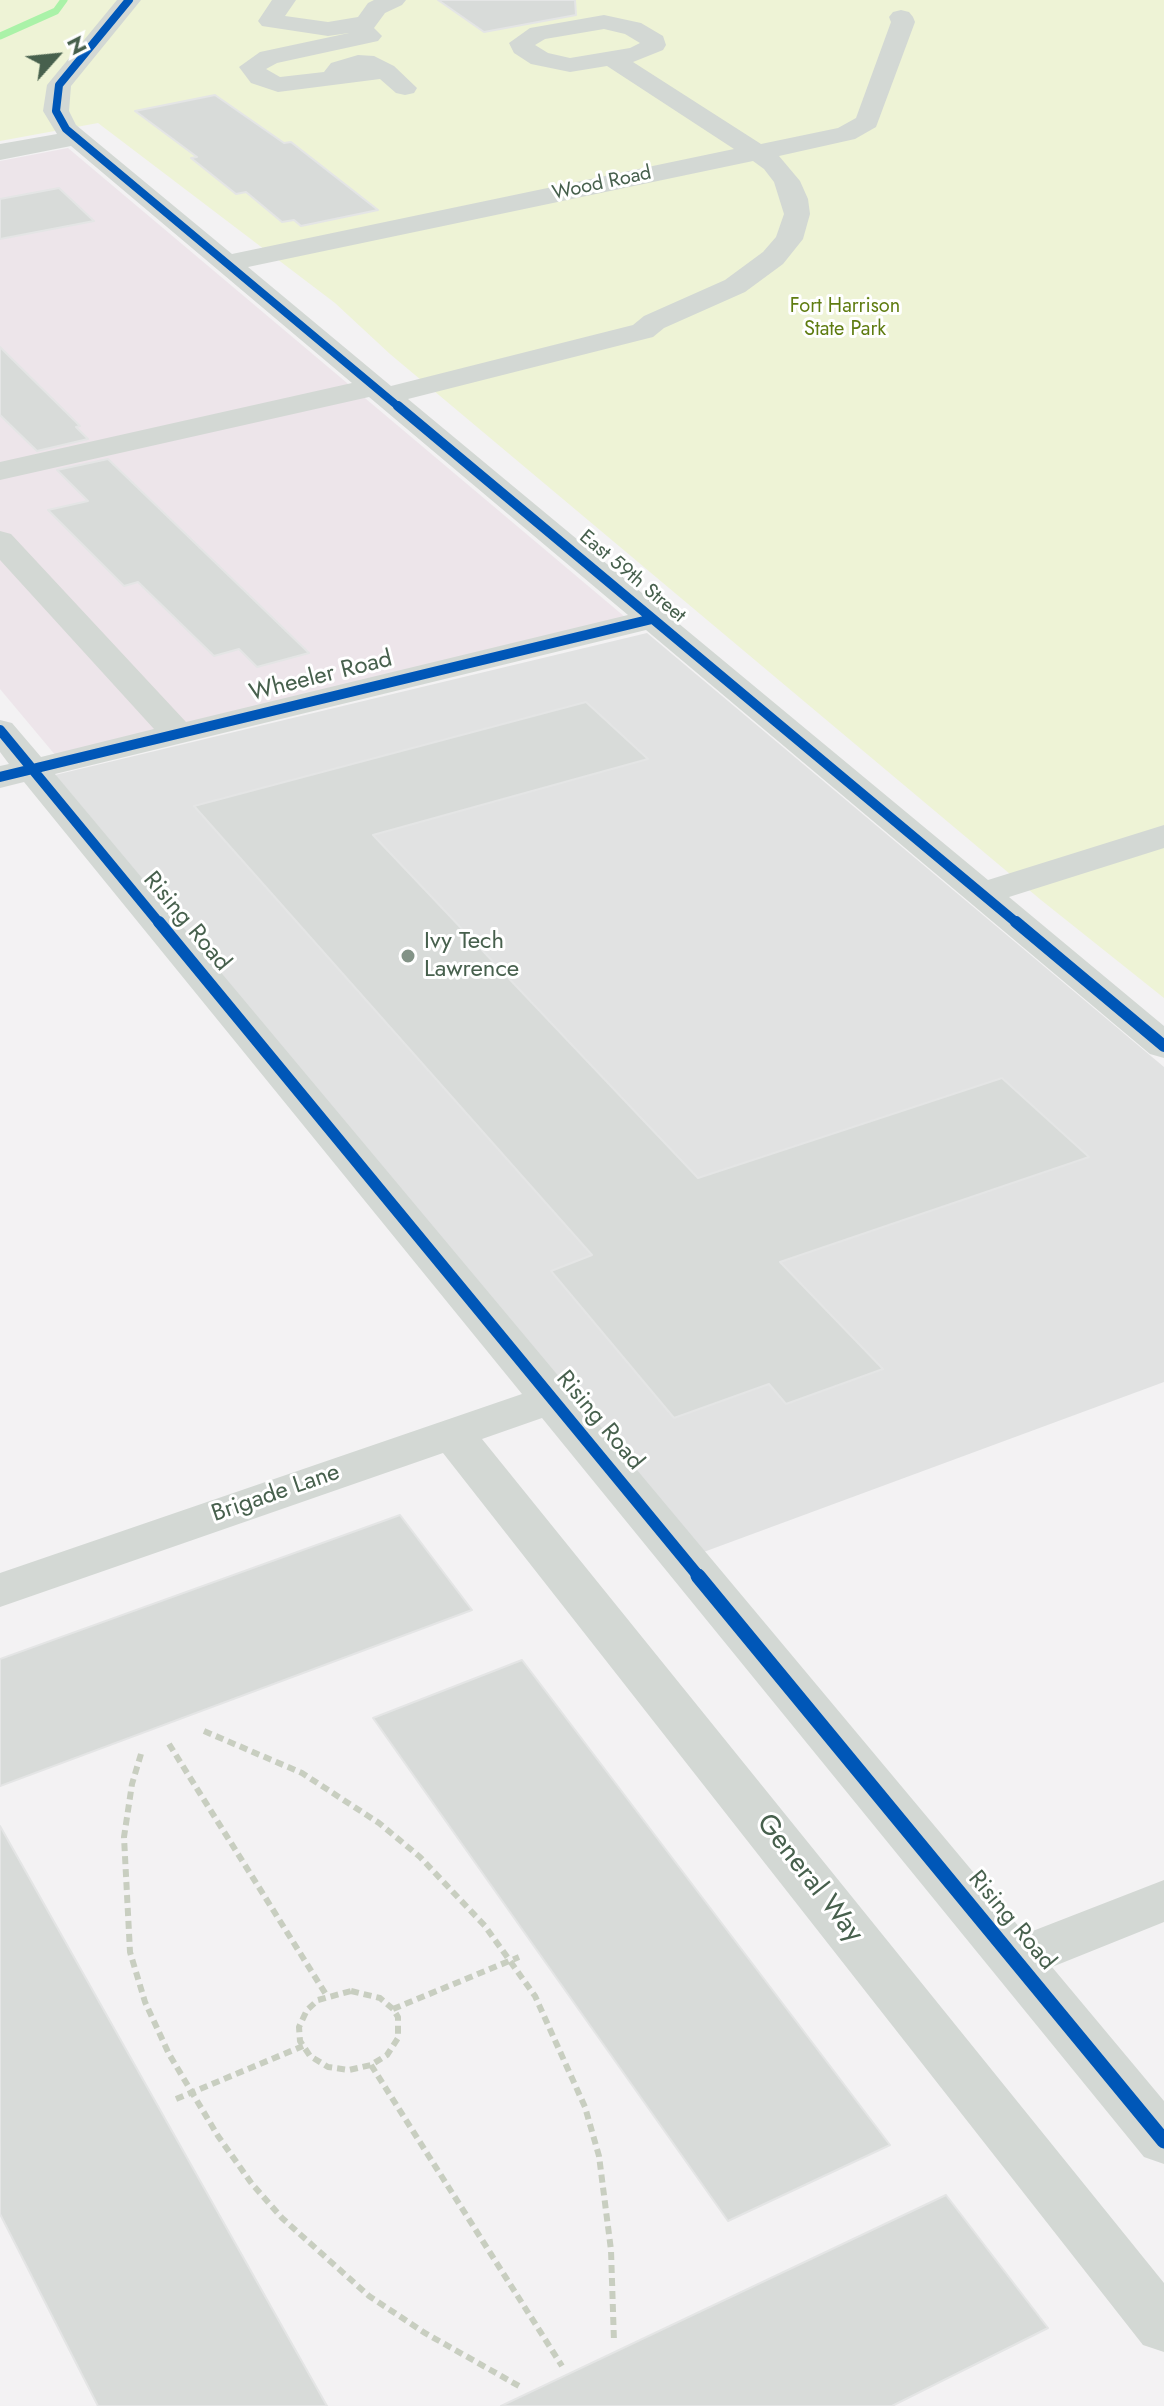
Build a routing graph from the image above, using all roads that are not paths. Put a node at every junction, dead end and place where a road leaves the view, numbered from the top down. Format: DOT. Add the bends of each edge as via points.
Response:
graph roads {
  1 [pos="129,0"];
  2 [pos="284,0"];
  3 [pos="394,0"];
  4 [pos="901,17"];
  5 [pos="356,27"];
  6 [pos="612,59"];
  7 [pos="405,88"];
  8 [pos="75,138"];
  9 [pos="0,152"];
  10 [pos="759,152"];
  11 [pos="226,263"];
  12 [pos="374,387"];
  13 [pos="0,471"];
  14 [pos="0,541"];
  15 [pos="652,619"];
  16 [pos="0,730"];
  17 [pos="178,734"];
  18 [pos="16,773"];
  19 [pos="1164,836"];
  20 [pos="982,894"];
  21 [pos="1164,1046"];
  22 [pos="552,1399"];
  23 [pos="451,1432"];
  24 [pos="0,1591"];
  25 [pos="1164,1900"];
  26 [pos="1015,1960"];
  27 [pos="1164,2141"];
  28 [pos="1164,2327"];
  1 -- 8 [label="street" via="67,71 56,93 56,111"];
  2 -- 5 [label="street" via="270,21"];
  3 -- 5 [label="street"];
  4 -- 10 [label="street, Wood Road" via="867,122 846,134"];
  5 -- 7 [label="street" via="370,36 269,57 251,67 260,78 278,85 339,78 335,74 340,68 374,63"];
  6 -- 10 [label="street"];
  8 -- 9 [label="street"];
  8 -- 11 [label="street, East 59th Street"];
  10 -- 11 [label="street, Wood Road"];
  10 -- 12 [label="street" via="781,172 797,214 789,239 773,258 735,286 643,331 564,354"];
  11 -- 12 [label="street, East 59th Street"];
  12 -- 13 [label="street"];
  12 -- 15 [label="street, East 59th Street"];
  14 -- 17 [label="street"];
  15 -- 17 [label="street, Wheeler Road"];
  15 -- 20 [label="street, East 59th Street"];
  16 -- 18 [label="street, Rising Road"];
  17 -- 18 [label="street, Wheeler Road"];
  18 -- 22 [label="street, Rising Road"];
  19 -- 20 [label="street"];
  20 -- 21 [label="street, East 59th Street"];
  22 -- 23 [label="street, Brigade Lane"];
  22 -- 26 [label="street, Rising Road"];
  23 -- 24 [label="street, Brigade Lane"];
  23 -- 28 [label="street, General Way"];
  25 -- 26 [label="street"];
  26 -- 27 [label="street, Rising Road"];
}
